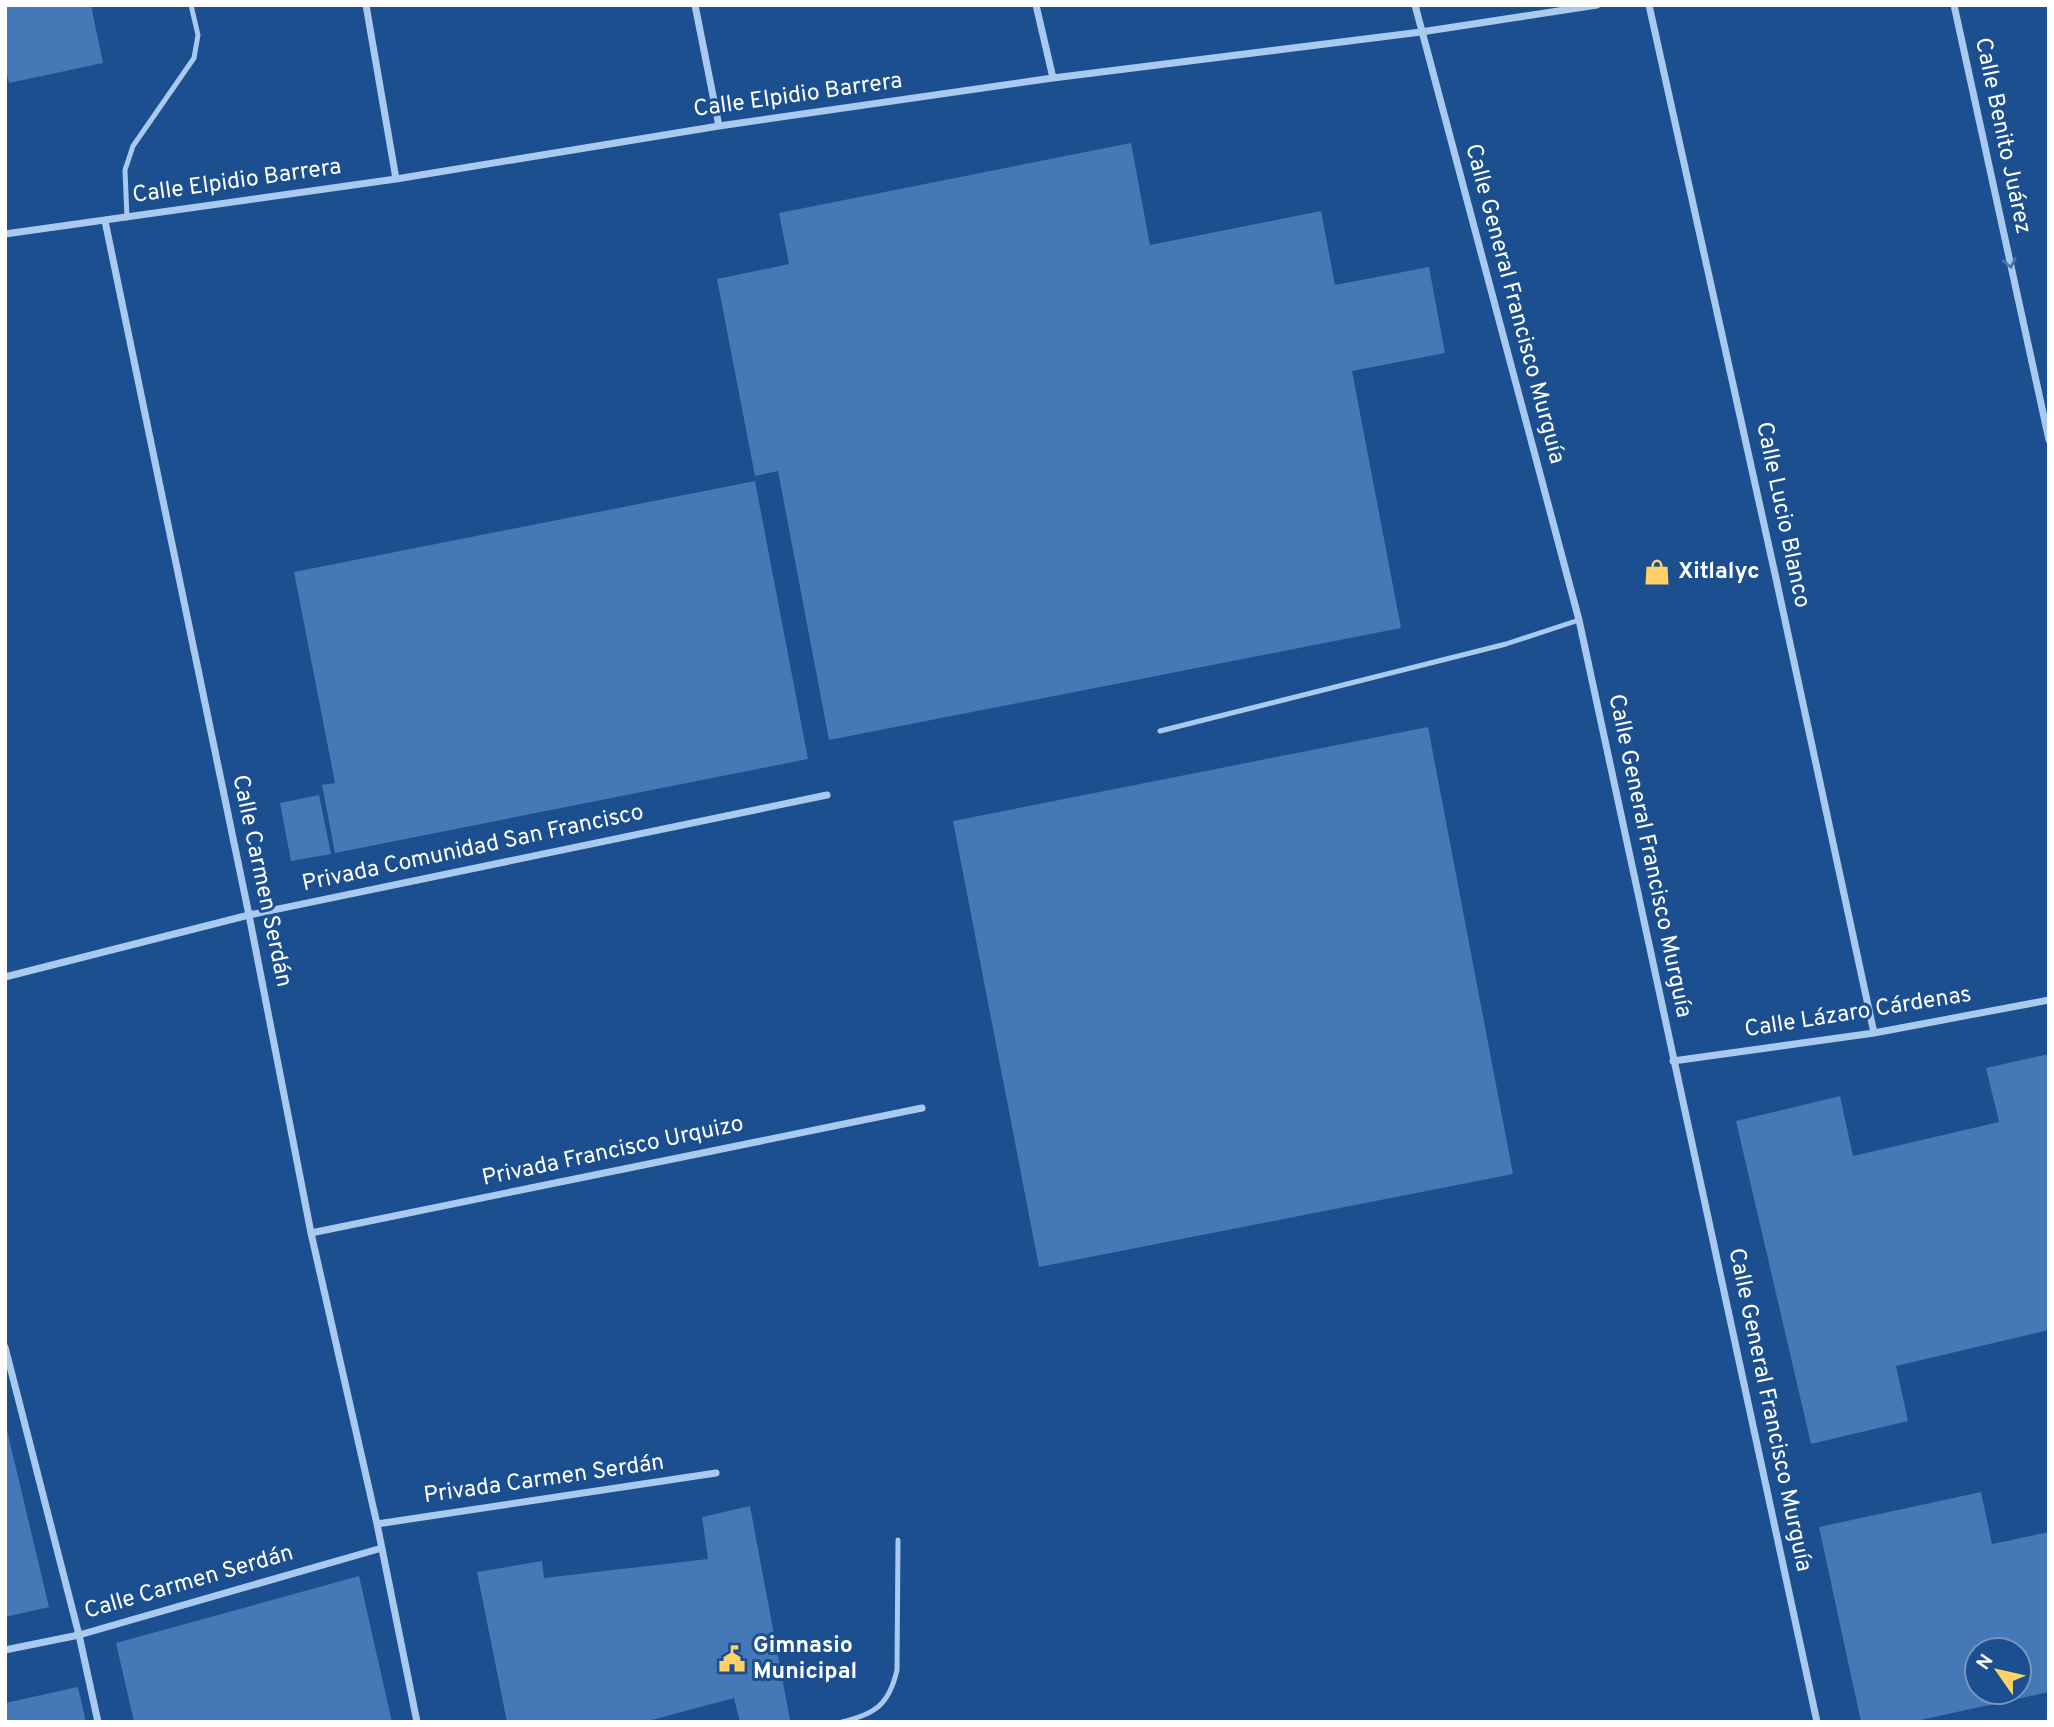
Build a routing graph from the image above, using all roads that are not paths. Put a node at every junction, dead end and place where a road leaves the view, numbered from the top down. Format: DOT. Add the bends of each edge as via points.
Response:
graph roads {
  1 [pos="191,5"];
  2 [pos="366,5"];
  3 [pos="695,5"];
  4 [pos="1036,5"];
  5 [pos="1415,5"];
  6 [pos="1597,5"];
  7 [pos="1649,5"];
  8 [pos="1954,5"];
  9 [pos="1421,32"];
  10 [pos="1053,78"];
  11 [pos="719,126"];
  12 [pos="396,178"];
  13 [pos="127,218"];
  14 [pos="104,221"];
  15 [pos="5,234"];
  16 [pos="2049,440"];
  17 [pos="1579,620"];
  18 [pos="1160,731"];
  19 [pos="827,795"];
  20 [pos="249,915"];
  21 [pos="5,977"];
  22 [pos="2049,1000"];
  23 [pos="1874,1033"];
  24 [pos="1673,1061"];
  25 [pos="922,1108"];
  26 [pos="311,1233"];
  27 [pos="5,1347"];
  28 [pos="716,1473"];
  29 [pos="377,1524"];
  30 [pos="898,1540"];
  31 [pos="382,1548"];
  32 [pos="79,1635"];
  33 [pos="5,1650"];
  34 [pos="98,1722"];
  35 [pos="417,1722"];
  36 [pos="842,1722"];
  37 [pos="1817,1722"];
  1 -- 13 [label="lane" via="198,36 194,58 133,146 125,170"];
  2 -- 12 [label="street"];
  3 -- 11 [label="street"];
  4 -- 10 [label="street"];
  5 -- 9 [label="street, Calle General Francisco Murguía"];
  6 -- 9 [label="street, Calle Elpidio Barrera"];
  7 -- 23 [label="street, Calle Lucio Blanco"];
  8 -- 16 [label="street, Calle Benito Juárez, one-way"];
  9 -- 10 [label="street, Calle Elpidio Barrera"];
  9 -- 17 [label="street, Calle General Francisco Murguía"];
  10 -- 11 [label="street, Calle Elpidio Barrera"];
  11 -- 12 [label="street, Calle Elpidio Barrera"];
  12 -- 13 [label="street, Calle Elpidio Barrera"];
  13 -- 14 [label="street, Calle Elpidio Barrera"];
  14 -- 15 [label="street, Calle Elpidio Barrera"];
  14 -- 20 [label="street, Calle Carmen Serdán"];
  17 -- 18 [label="lane" via="1506,644"];
  17 -- 24 [label="street, Calle General Francisco Murguía"];
  19 -- 20 [label="street, Privada Comunidad San Francisco"];
  20 -- 21 [label="street, Privada Comunidad San Francisco"];
  20 -- 26 [label="street, Calle Carmen Serdán"];
  22 -- 23 [label="street, Calle Lázaro Cárdenas"];
  23 -- 24 [label="street, Calle Lázaro Cárdenas"];
  24 -- 37 [label="street, Calle General Francisco Murguía"];
  25 -- 26 [label="street, Privada Francisco Urquizo"];
  26 -- 29 [label="street, Calle Carmen Serdán"];
  27 -- 32 [label="street"];
  28 -- 29 [label="street, Privada Carmen Serdán"];
  29 -- 31 [label="street, Calle Carmen Serdán"];
  30 -- 36 [label="lane" via="894,1685 877,1709"];
  31 -- 32 [label="street, Calle Carmen Serdán"];
  31 -- 35 [label="street, Calle Carmen Serdán"];
  32 -- 33 [label="street, Calle Carmen Serdán"];
  32 -- 34 [label="street"];
}
